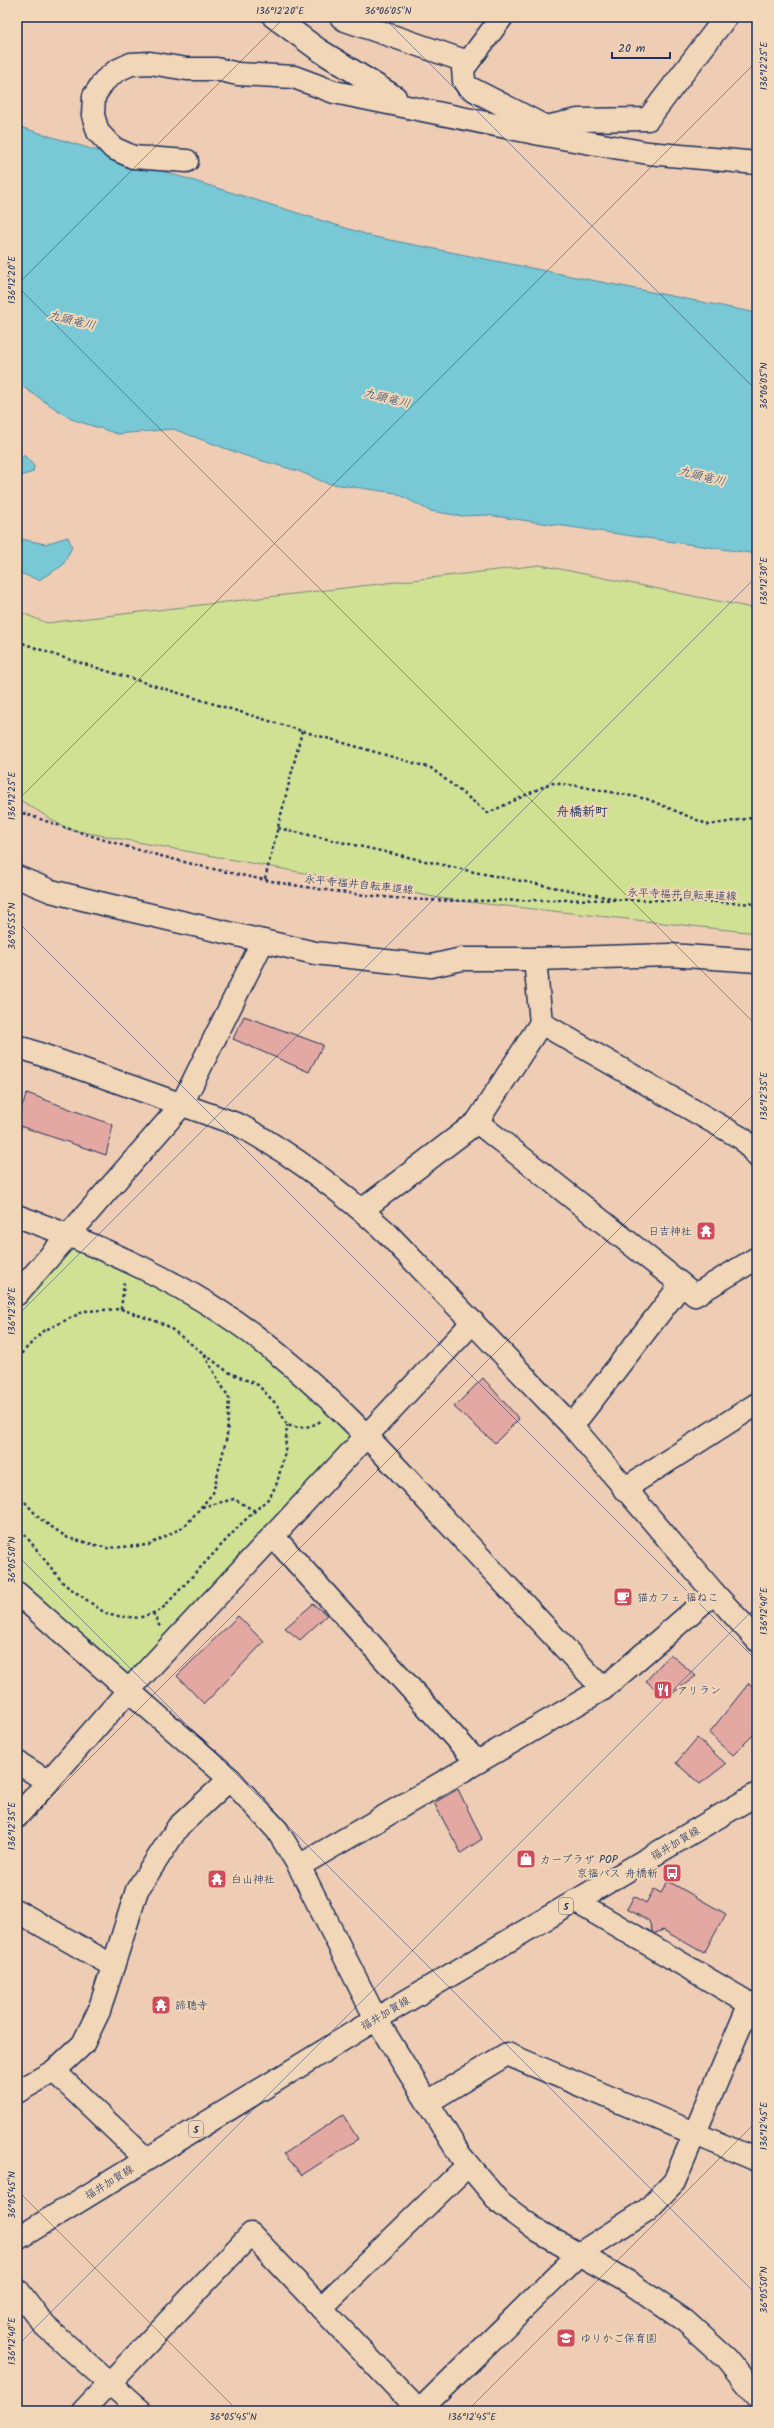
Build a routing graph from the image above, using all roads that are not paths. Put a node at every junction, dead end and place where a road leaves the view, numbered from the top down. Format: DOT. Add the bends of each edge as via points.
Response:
graph roads {
  1 [pos="274,17"];
  2 [pos="341,17"];
  3 [pos="502,17"];
  4 [pos="726,17"];
  5 [pos="468,62"];
  6 [pos="410,106"];
  7 [pos="546,131"];
  8 [pos="186,161"];
  9 [pos="753,161"];
  10 [pos="17,877"];
  11 [pos="263,941"];
  12 [pos="535,960"];
  13 [pos="757,961"];
  14 [pos="541,1023"];
  15 [pos="17,1046"];
  16 [pos="181,1106"];
  17 [pos="477,1122"];
  18 [pos="757,1156"];
  19 [pos="362,1210"];
  20 [pos="17,1216"];
  21 [pos="69,1235"];
  22 [pos="757,1258"];
  23 [pos="681,1285"];
  24 [pos="17,1294"];
  25 [pos="473,1322"];
  26 [pos="757,1404"];
  27 [pos="572,1426"];
  28 [pos="367,1435"];
  29 [pos="624,1489"];
  30 [pos="273,1536"];
  31 [pos="714,1593"];
  32 [pos="17,1594"];
  33 [pos="757,1640"];
  34 [pos="603,1689"];
  35 [pos="129,1690"];
  36 [pos="17,1762"];
  37 [pos="477,1762"];
  38 [pos="230,1779"];
  39 [pos="48,1782"];
  40 [pos="757,1794"];
  41 [pos="17,1817"];
  42 [pos="299,1866"];
  43 [pos="575,1901"];
  44 [pos="17,1911"];
  45 [pos="114,1966"];
  46 [pos="753,2006"];
  47 [pos="376,2019"];
  48 [pos="54,2071"];
  49 [pos="19,2087"];
  50 [pos="428,2102"];
  51 [pos="694,2134"];
  52 [pos="146,2159"];
  53 [pos="757,2160"];
  54 [pos="468,2165"];
  55 [pos="17,2238"];
  56 [pos="579,2254"];
  57 [pos="17,2289"];
  58 [pos="321,2308"];
  59 [pos="109,2382"];
  60 [pos="757,2396"];
  61 [pos="83,2411"];
  62 [pos="141,2411"];
  63 [pos="419,2411"];
  1 -- 6 [label="street" via="319,50"];
  2 -- 5 [label="street"];
  3 -- 5 [label="street"];
  4 -- 7 [label="street" via="648,119 578,120"];
  5 -- 7 [label="street" via="463,69 464,81 468,87"];
  6 -- 7 [label="street"];
  6 -- 8 [label="street" via="334,92 294,78 238,74 216,69 187,69 150,63 131,64 116,71 104,81 94,96 93,115 98,132 113,148 133,157"];
  7 -- 9 [label="street" via="648,153"];
  10 -- 11 [label="street" via="52,891"];
  11 -- 12 [label="street" via="315,954 431,966 462,959"];
  11 -- 16 [label="street"];
  12 -- 13 [label="street" via="670,955"];
  12 -- 14 [label="street"];
  14 -- 17 [label="street"];
  14 -- 18 [label="street" via="743,1139"];
  15 -- 16 [label="street"];
  16 -- 19 [label="street" via="239,1125 270,1142"];
  16 -- 21 [label="street"];
  17 -- 19 [label="street"];
  17 -- 23 [label="street"];
  19 -- 25 [label="street"];
  20 -- 21 [label="street"];
  21 -- 24 [label="street"];
  21 -- 28 [label="street" via="183,1289 258,1338 307,1378"];
  22 -- 23 [label="street" via="695,1295"];
  23 -- 27 [label="street"];
  25 -- 27 [label="street"];
  25 -- 28 [label="street"];
  26 -- 29 [label="street"];
  27 -- 29 [label="street"];
  28 -- 30 [label="street"];
  28 -- 34 [label="street"];
  29 -- 31 [label="street"];
  30 -- 35 [label="street"];
  30 -- 37 [label="street"];
  31 -- 33 [label="street"];
  31 -- 34 [label="street"];
  32 -- 35 [label="street"];
  34 -- 37 [label="street"];
  35 -- 38 [label="street"];
  35 -- 39 [label="street"];
  36 -- 39 [label="street"];
  37 -- 42 [label="street"];
  38 -- 42 [label="street" via="277,1830"];
  38 -- 45 [label="street" via="178,1827 137,1890"];
  39 -- 41 [label="street"];
  40 -- 43 [label="street, 福井加賀線 / 5"];
  42 -- 47 [label="street"];
  43 -- 46 [label="street"];
  43 -- 47 [label="street, 福井加賀線 / 5"];
  44 -- 45 [label="street"];
  45 -- 48 [label="street" via="99,2011 83,2044"];
  46 -- 51 [label="street"];
  47 -- 50 [label="street"];
  47 -- 52 [label="street, 福井加賀線 / 5"];
  48 -- 49 [label="street"];
  48 -- 52 [label="street"];
  50 -- 51 [label="street" via="507,2054"];
  50 -- 54 [label="street"];
  51 -- 53 [label="street"];
  51 -- 56 [label="street" via="674,2182 653,2204"];
  52 -- 55 [label="street, 福井加賀線 / 5"];
  54 -- 56 [label="street" via="500,2203 539,2232"];
  54 -- 58 [label="street"];
  56 -- 60 [label="street" via="630,2283 685,2321 727,2359"];
  56 -- 63 [label="street"];
  57 -- 59 [label="street" via="45,2326"];
  58 -- 59 [label="street" via="251,2234"];
  58 -- 63 [label="street"];
  59 -- 61 [label="street"];
  59 -- 62 [label="street"];
}
